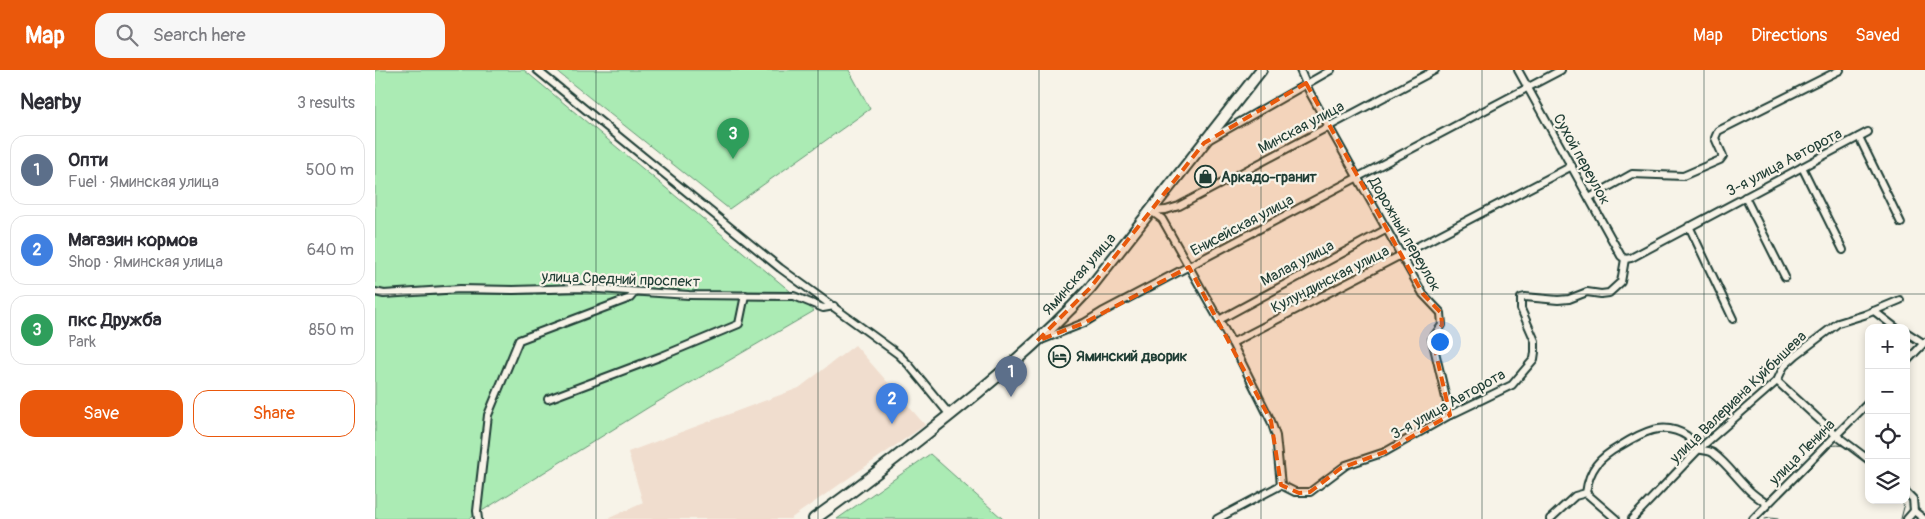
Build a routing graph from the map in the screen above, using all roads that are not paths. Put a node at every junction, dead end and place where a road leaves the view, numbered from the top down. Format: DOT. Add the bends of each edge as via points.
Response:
graph roads {
  1 [pos="537,70"];
  2 [pos="1261,70"];
  3 [pos="1300,70"];
  4 [pos="1331,70"];
  5 [pos="1435,70"];
  6 [pos="1518,70"];
  7 [pos="1561,70"];
  8 [pos="1840,70"];
  9 [pos="1306,83"];
  10 [pos="1529,88"];
  11 [pos="1329,126"];
  12 [pos="1868,132"];
  13 [pos="1859,137"];
  14 [pos="1204,143"];
  15 [pos="1572,166"];
  16 [pos="1803,167"];
  17 [pos="1358,178"];
  18 [pos="1745,197"];
  19 [pos="1589,198"];
  20 [pos="1150,211"];
  21 [pos="1901,223"];
  22 [pos="1689,226"];
  23 [pos="1387,229"];
  24 [pos="1843,250"];
  25 [pos="1401,256"];
  26 [pos="1625,259"];
  27 [pos="1189,267"];
  28 [pos="1785,277"];
  29 [pos="375,292"];
  30 [pos="635,292"];
  31 [pos="745,295"];
  32 [pos="1900,300"];
  33 [pos="835,306"];
  34 [pos="1874,310"];
  35 [pos="1733,319"];
  36 [pos="1219,320"];
  37 [pos="1891,324"];
  38 [pos="1910,334"];
  39 [pos="1037,341"];
  40 [pos="1924,342"];
  41 [pos="1232,343"];
  42 [pos="1910,358"];
  43 [pos="1777,381"];
  44 [pos="548,399"];
  45 [pos="1865,406"];
  46 [pos="950,415"];
  47 [pos="1450,415"];
  48 [pos="1837,436"];
  49 [pos="1699,449"];
  50 [pos="1868,459"];
  51 [pos="1281,485"];
  52 [pos="1586,493"];
  53 [pos="1910,496"];
  54 [pos="1767,504"];
  55 [pos="1915,511"];
  56 [pos="478,519"];
  57 [pos="814,519"];
  58 [pos="1217,519"];
  59 [pos="1550,519"];
  60 [pos="1617,519"];
  61 [pos="1632,519"];
  62 [pos="1753,519"];
  63 [pos="1907,519"];
  64 [pos="1924,519"];
  1 -- 33 [label="street" via="781,268"];
  2 -- 14 [label="main road, Яминская улица"];
  3 -- 9 [label="street, Дорожный переулок"];
  4 -- 9 [label="street"];
  5 -- 11 [label="street, Минская улица"];
  6 -- 10 [label="street, Сухой переулок"];
  7 -- 10 [label="street, Енисейская улица"];
  8 -- 19 [label="street" via="1718,131 1715,138 1723,156 1721,160 1683,176 1632,174"];
  9 -- 11 [label="street, Дорожный переулок"];
  9 -- 14 [label="street"];
  10 -- 15 [label="street, Сухой переулок"];
  10 -- 17 [label="street, Енисейская улица"];
  11 -- 17 [label="street, Дорожный переулок"];
  11 -- 20 [label="street, Минская улица" via="1179,206"];
  12 -- 13 [label="street, 3-я улица Авторота"];
  13 -- 16 [label="street, 3-я улица Авторота"];
  13 -- 21 [label="street"];
  14 -- 20 [label="main road, Яминская улица"];
  15 -- 19 [label="street, Сухой переулок"];
  15 -- 25 [label="street, Кулундинская улица"];
  16 -- 18 [label="street, 3-я улица Авторота"];
  16 -- 24 [label="street"];
  17 -- 23 [label="street, Дорожный переулок"];
  17 -- 27 [label="street, Енисейская улица"];
  18 -- 22 [label="street, 3-я улица Авторота"];
  18 -- 28 [label="street"];
  19 -- 26 [label="street, Сухой переулок"];
  20 -- 27 [label="street" via="1164,222"];
  20 -- 39 [label="main road, Яминская улица" via="1090,288"];
  22 -- 26 [label="street, 3-я улица Авторота"];
  22 -- 35 [label="street"];
  23 -- 25 [label="street, Дорожный переулок"];
  23 -- 36 [label="street, Малая улица"];
  25 -- 41 [label="street, Кулундинская улица"];
  25 -- 47 [label="street, Дорожный переулок" via="1423,294 1441,312 1441,325 1432,339"];
  26 -- 47 [label="street, 3-я улица Авторота" via="1621,282 1609,293 1587,292 1558,300 1521,298 1521,309 1535,341 1533,358 1512,385"];
  27 -- 36 [label="street"];
  27 -- 39 [label="street, Енисейская улица" via="1084,323"];
  29 -- 30 [label="street, улица Средний проспект" via="583,288"];
  30 -- 31 [label="street, улица Средний проспект" via="689,296"];
  30 -- 56 [label="street" via="629,298 519,340 488,415"];
  31 -- 33 [label="street, улица Средний проспект" via="794,296 823,308"];
  31 -- 44 [label="street" via="739,324"];
  32 -- 34 [label="street, улица Валериана Куйбышева"];
  33 -- 46 [label="street" via="898,354"];
  34 -- 37 [label="street"];
  34 -- 43 [label="street, улица Валериана Куйбышева" via="1838,323 1784,366"];
  36 -- 41 [label="street"];
  38 -- 40 [label="street"];
  39 -- 46 [label="main road, Яминская улица"];
  40 -- 42 [label="street"];
  41 -- 51 [label="street" via="1275,430"];
  43 -- 48 [label="street"];
  43 -- 49 [label="street, улица Валериана Куйбышева"];
  45 -- 48 [label="street, улица Ленина"];
  46 -- 57 [label="main road, Яминская улица"];
  47 -- 51 [label="street, 3-я улица Авторота" via="1385,452 1346,465 1310,492 1295,492"];
  48 -- 50 [label="street"];
  48 -- 54 [label="street, улица Ленина"];
  49 -- 52 [label="street" via="1689,437 1675,430 1651,430 1607,454 1594,467"];
  49 -- 54 [label="street" via="1714,454 1748,490"];
  49 -- 61 [label="street, улица Валериана Куйбышева"];
  51 -- 58 [label="street"];
  52 -- 59 [label="street" via="1575,496"];
  52 -- 60 [label="street"];
  53 -- 55 [label="street"];
  54 -- 62 [label="street, улица Ленина"];
  55 -- 63 [label="street"];
  55 -- 64 [label="street"];
}
